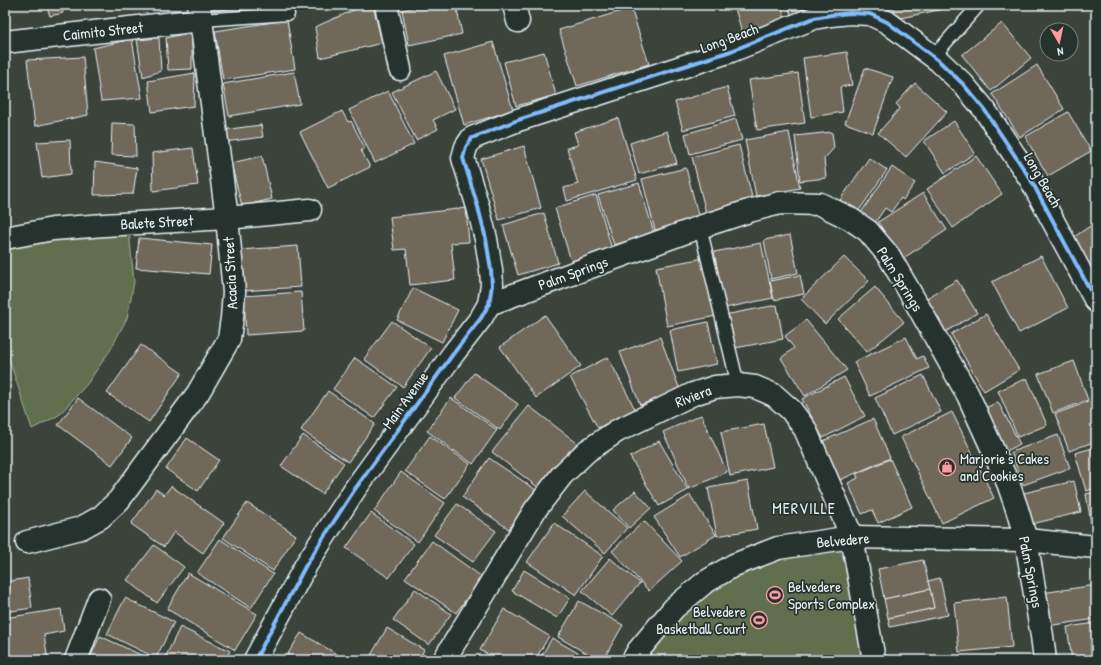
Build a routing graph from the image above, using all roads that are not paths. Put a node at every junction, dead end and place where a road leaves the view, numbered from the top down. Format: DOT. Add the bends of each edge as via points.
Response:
graph roads {
  1 [pos="386,5"];
  2 [pos="979,5"];
  3 [pos="869,9"];
  4 [pos="200,13"];
  5 [pos="288,14"];
  6 [pos="5,42"];
  7 [pos="933,57"];
  8 [pos="400,69"];
  9 [pos="472,138"];
  10 [pos="310,210"];
  11 [pos="227,218"];
  12 [pos="700,227"];
  13 [pos="5,238"];
  14 [pos="1096,301"];
  15 [pos="489,304"];
  16 [pos="738,385"];
  17 [pos="852,537"];
  18 [pos="1026,540"];
  19 [pos="27,542"];
  20 [pos="1096,546"];
  21 [pos="99,599"];
  22 [pos="76,660"];
  23 [pos="255,660"];
  24 [pos="444,660"];
  25 [pos="633,660"];
  26 [pos="874,660"];
  27 [pos="1045,660"];
  1 -- 8 [label="street"];
  2 -- 7 [label="lane"];
  3 -- 7 [label="street, Long Beach"];
  3 -- 9 [label="street, Long Beach" via="814,18 731,51 518,120"];
  4 -- 5 [label="lane"];
  4 -- 6 [label="street, Caimito Street"];
  4 -- 11 [label="street, Acacia Street"];
  7 -- 14 [label="street, Long Beach" via="963,84 984,109 1031,180"];
  9 -- 15 [label="street, Main Avenue" via="463,158 486,238 492,277"];
  10 -- 11 [label="street, Balete Street"];
  11 -- 13 [label="street, Balete Street" via="104,225"];
  11 -- 19 [label="street, Acacia Street" via="234,292 229,339 198,393 119,500 101,517 81,528"];
  12 -- 15 [label="street, Palm Springs"];
  12 -- 16 [label="lane"];
  12 -- 18 [label="street, Palm Springs" via="749,210 788,203 820,204 849,218 868,231 889,256 968,396 1008,483"];
  15 -- 23 [label="street, Main Avenue" via="328,529"];
  16 -- 17 [label="street, Riviera" via="755,387 774,395 791,410 805,429"];
  16 -- 24 [label="street, Riviera" via="716,387 693,394 617,431 587,451 562,475 536,510"];
  17 -- 18 [label="street, Belvedere"];
  17 -- 25 [label="street, Belvedere" via="778,548 734,565 704,583 674,608"];
  17 -- 26 [label="street, Riviera"];
  18 -- 20 [label="street, Belvedere"];
  18 -- 27 [label="street, Palm Springs"];
  21 -- 22 [label="street"];
}
